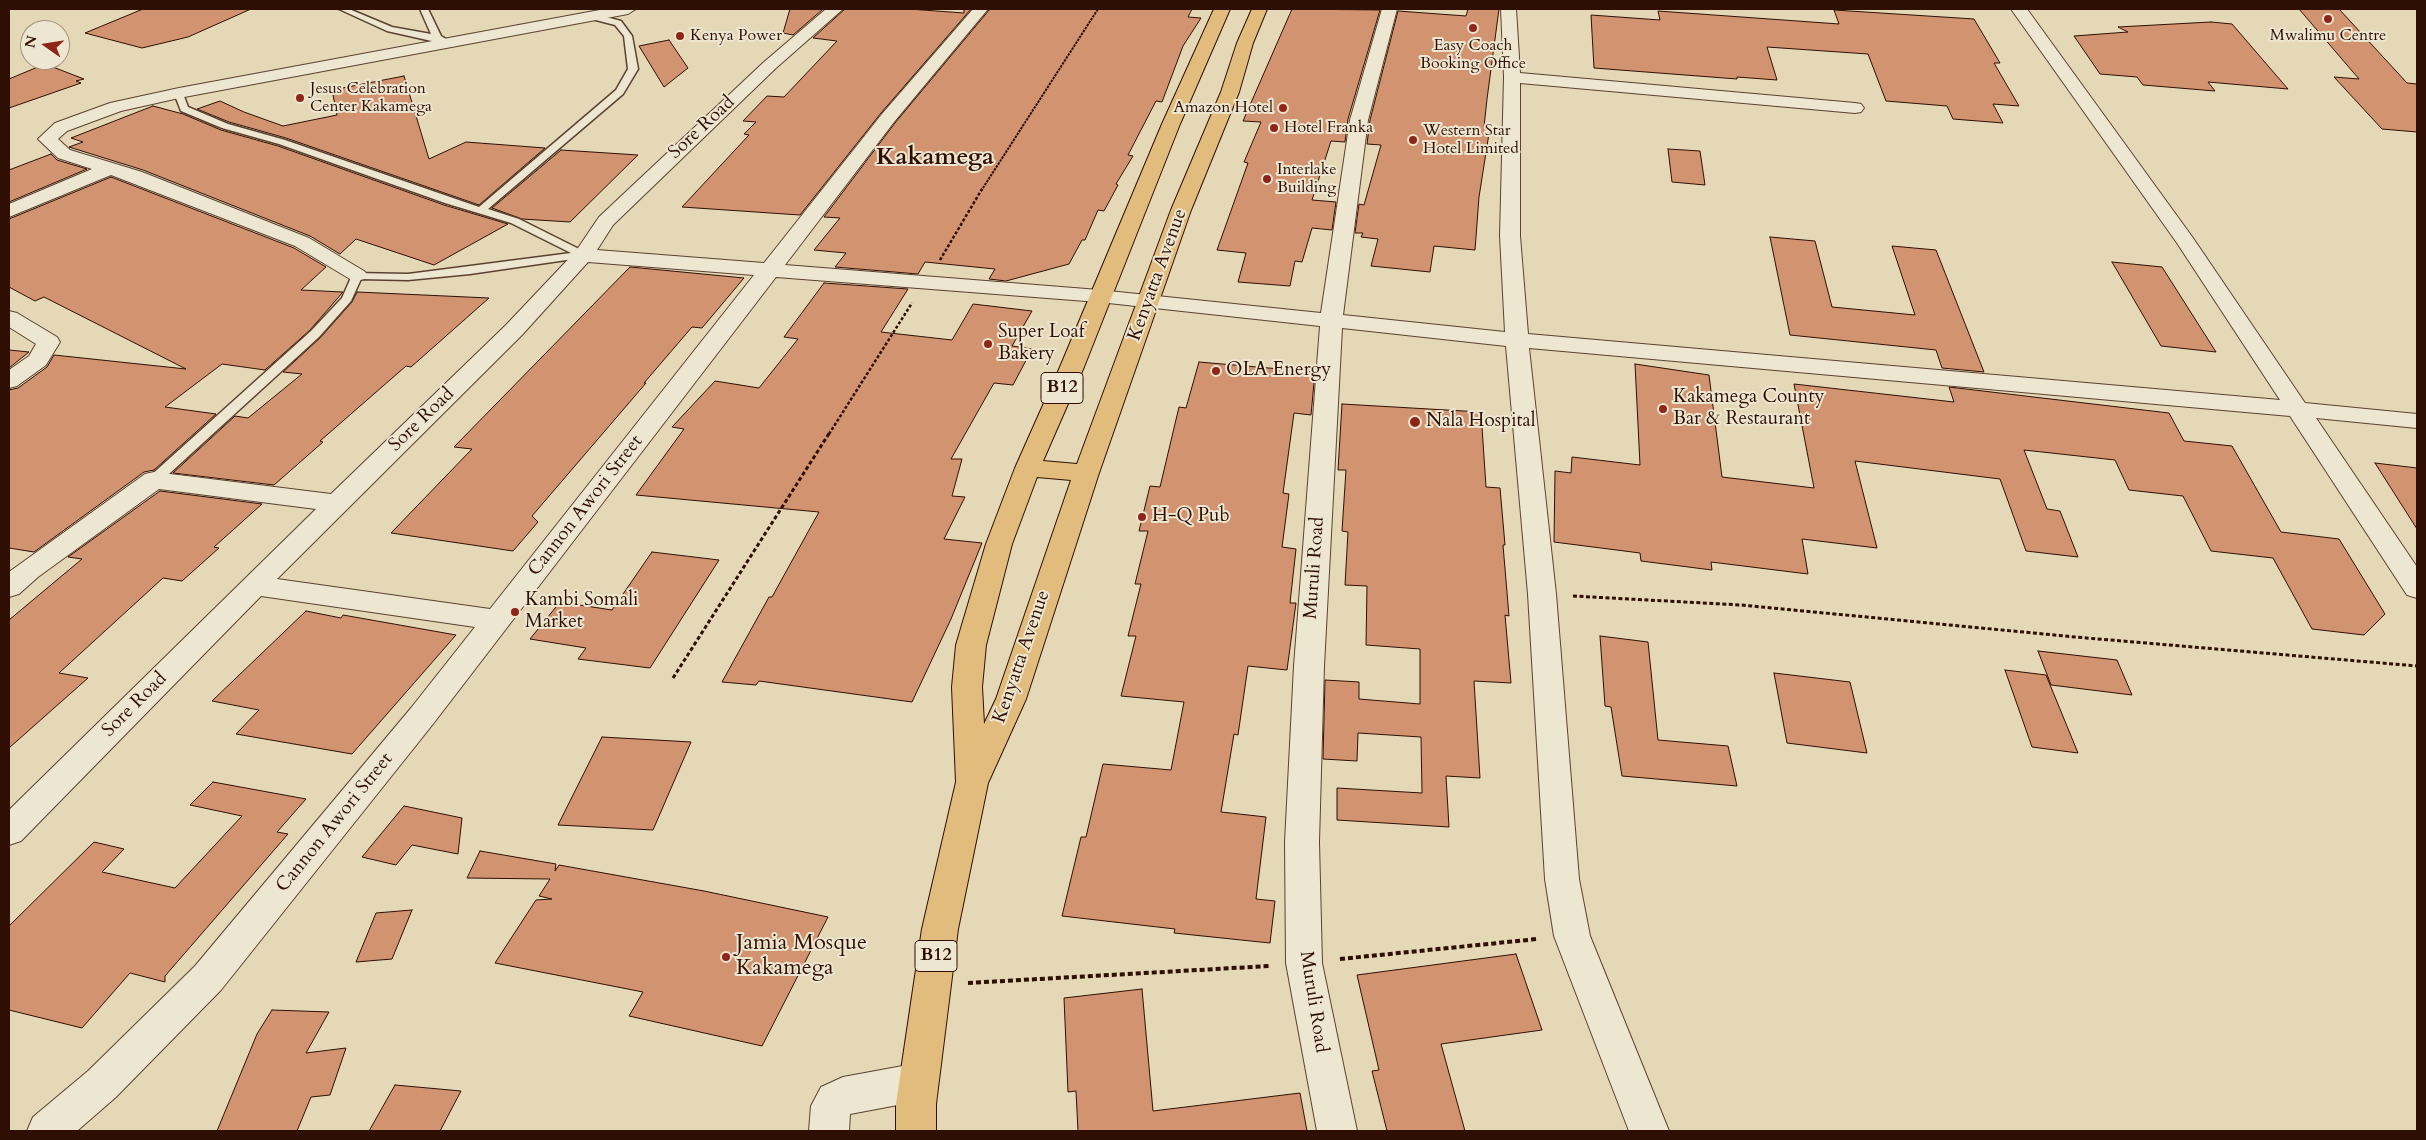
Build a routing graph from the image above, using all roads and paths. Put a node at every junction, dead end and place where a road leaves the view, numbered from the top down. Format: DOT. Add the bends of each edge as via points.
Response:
graph roads {
  1 [pos="344,9"];
  2 [pos="424,9"];
  3 [pos="628,9"];
  4 [pos="835,9"];
  5 [pos="981,9"];
  6 [pos="1098,9"];
  7 [pos="1222,9"];
  8 [pos="1260,9"];
  9 [pos="1390,9"];
  10 [pos="1509,9"];
  11 [pos="2019,9"];
  12 [pos="591,16"];
  13 [pos="444,40"];
  14 [pos="1209,40"];
  15 [pos="1245,43"];
  16 [pos="1512,77"];
  17 [pos="179,93"];
  18 [pos="1855,108"];
  19 [pos="1193,126"];
  20 [pos="108,169"];
  21 [pos="9,211"];
  22 [pos="480,211"];
  23 [pos="583,255"];
  24 [pos="771,269"];
  25 [pos="357,275"];
  26 [pos="926,283"];
  27 [pos="1099,296"];
  28 [pos="1149,301"];
  29 [pos="9,318"];
  30 [pos="1330,321"];
  31 [pos="1517,340"];
  32 [pos="9,381"];
  33 [pos="2297,408"];
  34 [pos="2417,421"];
  35 [pos="1028,468"];
  36 [pos="1086,473"];
  37 [pos="154,480"];
  38 [pos="337,503"];
  39 [pos="15,577"];
  40 [pos="256,586"];
  41 [pos="2417,588"];
  42 [pos="1542,594"];
  43 [pos="496,620"];
  44 [pos="2417,666"];
  45 [pos="673,678"];
  46 [pos="972,784"];
  47 [pos="9,831"];
  48 [pos="1572,936"];
  49 [pos="1304,963"];
  50 [pos="932,985"];
  51 [pos="919,1082"];
  52 [pos="47,1131"];
  53 [pos="829,1131"];
  54 [pos="916,1131"];
  55 [pos="1337,1131"];
  56 [pos="1649,1131"];
  1 -- 13 [label="lane" via="390,29"];
  2 -- 13 [label="lane"];
  3 -- 12 [label="street"];
  4 -- 23 [label="street, Sore Road" via="644,182 606,221"];
  5 -- 24 [label="street, Cannon Awori Street" via="888,118"];
  6 -- 26 [label="path" via="1004,153"];
  7 -- 14 [label="highway, Kenyatta Avenue / B12"];
  8 -- 15 [label="highway, Kenyatta Avenue / B12"];
  9 -- 30 [label="street, Muruli Road" via="1358,120"];
  10 -- 16 [label="street"];
  11 -- 33 [label="street" via="2186,242"];
  12 -- 13 [label="street"];
  12 -- 22 [label="lane" via="618,23 628,36 634,69 620,92"];
  13 -- 17 [label="street"];
  14 -- 15 [label="highway"];
  14 -- 19 [label="highway, Kenyatta Avenue / B12"];
  15 -- 19 [label="highway, Kenyatta Avenue / B12" via="1230,92"];
  16 -- 18 [label="street"];
  16 -- 31 [label="street" via="1510,236"];
  17 -- 20 [label="street" via="116,107 61,127 47,139 64,154"];
  17 -- 22 [label="lane" via="184,109 225,126 282,142"];
  19 -- 27 [label="highway, Kenyatta Avenue / B12"];
  19 -- 28 [label="highway, Kenyatta Avenue / B12" via="1181,210"];
  20 -- 21 [label="street"];
  20 -- 25 [label="street" via="135,176 302,242"];
  22 -- 23 [label="lane" via="515,221"];
  23 -- 24 [label="street"];
  23 -- 25 [label="lane" via="434,275 378,278"];
  23 -- 38 [label="street, Sore Road" via="514,330"];
  24 -- 26 [label="street"];
  24 -- 43 [label="street, Cannon Awori Street"];
  25 -- 37 [label="lane" via="347,299 315,334"];
  26 -- 27 [label="street"];
  26 -- 45 [label="path"];
  27 -- 28 [label="street"];
  27 -- 35 [label="highway, Kenyatta Avenue / B12"];
  28 -- 30 [label="street"];
  28 -- 36 [label="highway, Kenyatta Avenue / B12"];
  29 -- 32 [label="street" via="49,342 38,360"];
  30 -- 31 [label="street"];
  30 -- 49 [label="street, Muruli Road" via="1309,666 1302,842"];
  31 -- 33 [label="street"];
  31 -- 42 [label="street"];
  33 -- 34 [label="street"];
  33 -- 41 [label="street"];
  35 -- 36 [label="highway"];
  35 -- 46 [label="highway, Kenyatta Avenue / B12" via="998,544 971,645 967,687"];
  36 -- 46 [label="highway, Kenyatta Avenue / B12" via="1011,699"];
  37 -- 38 [label="street"];
  37 -- 39 [label="street"];
  38 -- 40 [label="street, Sore Road"];
  40 -- 43 [label="street"];
  40 -- 47 [label="street, Sore Road"];
  42 -- 44 [label="path" via="1741,605"];
  42 -- 48 [label="street" via="1562,879"];
  43 -- 52 [label="street, Cannon Awori Street" via="422,716 208,978 102,1084"];
  46 -- 50 [label="highway, B12" via="940,929"];
  48 -- 49 [label="path"];
  48 -- 56 [label="street"];
  49 -- 50 [label="path"];
  49 -- 55 [label="street, Muruli Road"];
  50 -- 51 [label="highway, B12"];
  51 -- 53 [label="street" via="835,1100 831,1106"];
  51 -- 54 [label="highway, B12"];
}
